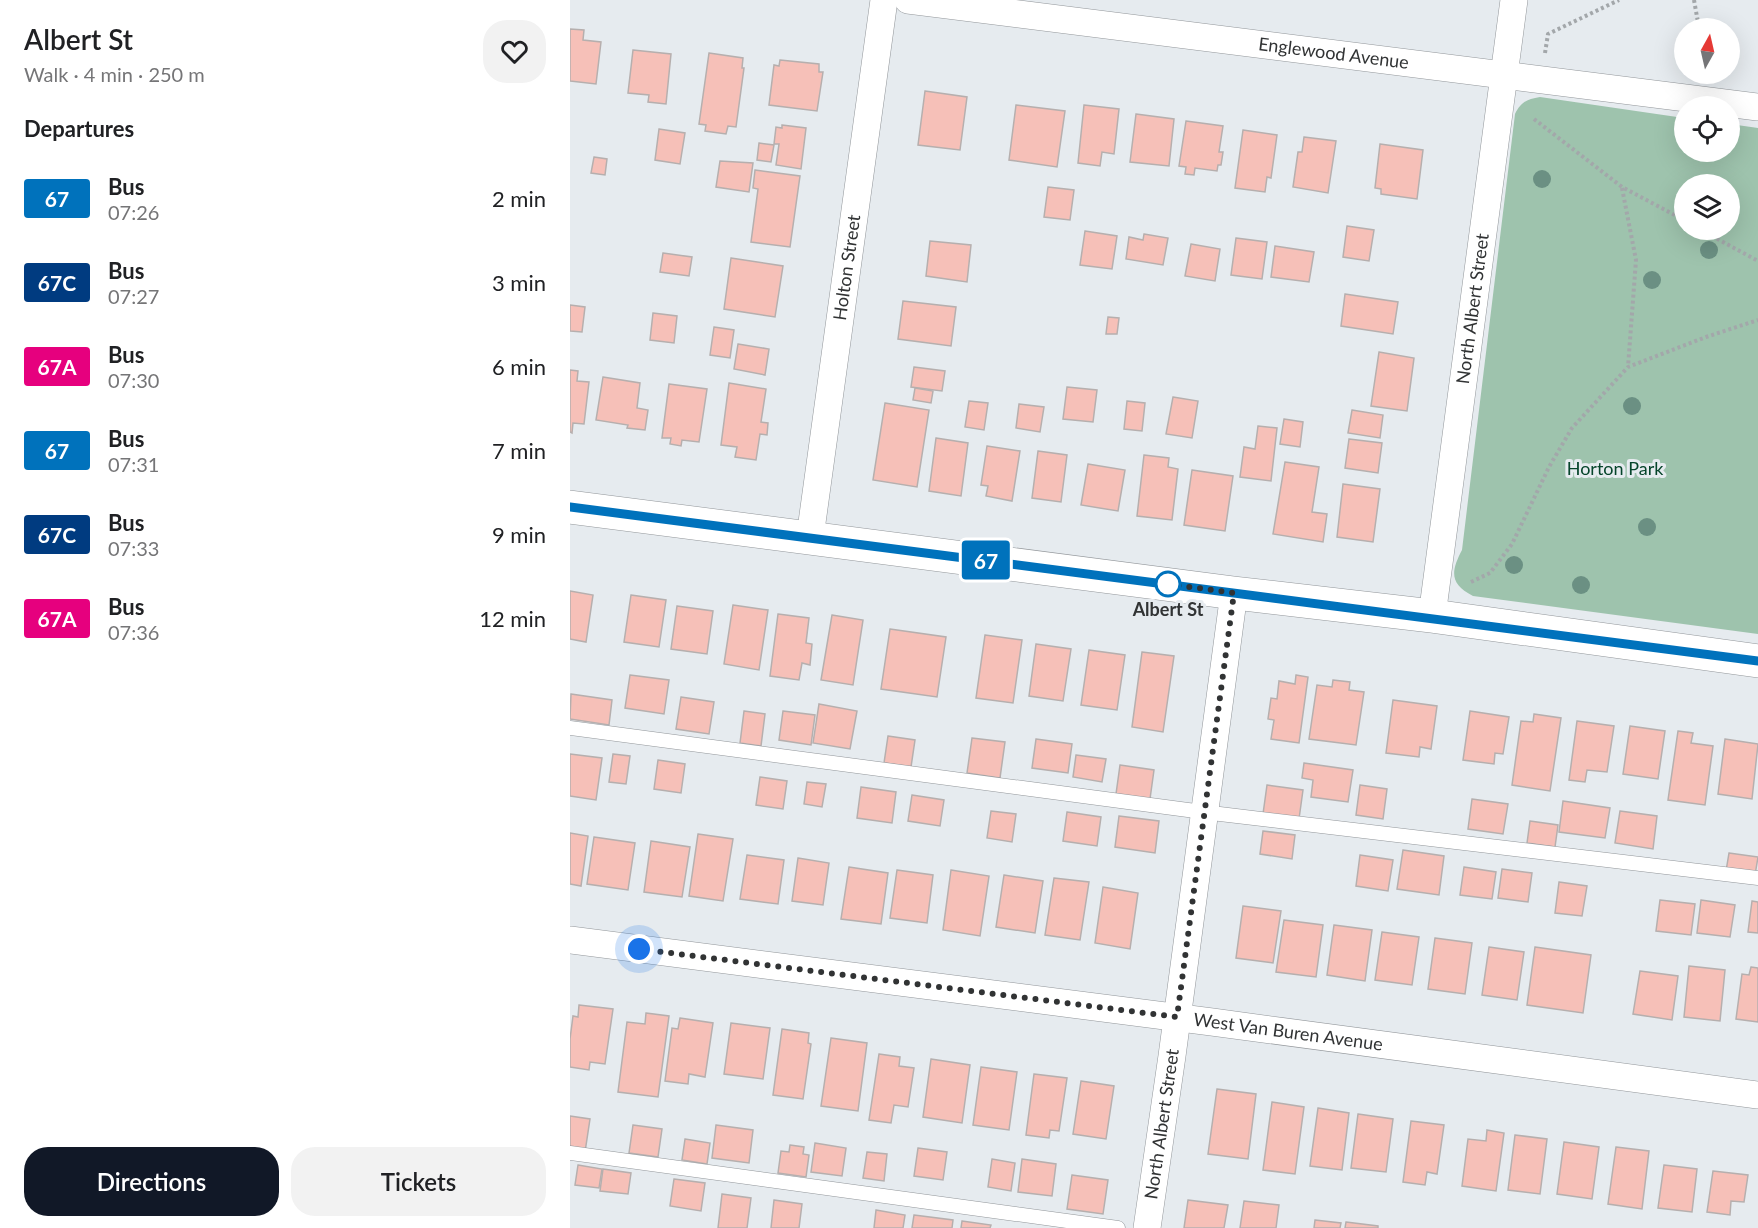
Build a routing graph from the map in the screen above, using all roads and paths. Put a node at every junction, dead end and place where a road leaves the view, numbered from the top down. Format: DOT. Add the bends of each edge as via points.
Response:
graph roads {
  1 [pos="884,0"];
  2 [pos="909,0"];
  3 [pos="1514,0"];
  4 [pos="1619,0"];
  5 [pos="1694,0"];
  6 [pos="1697,18"];
  7 [pos="1544,62"];
  8 [pos="1504,74"];
  9 [pos="1758,107"];
  10 [pos="1534,119"];
  11 [pos="1622,187"];
  12 [pos="1674,215"];
  13 [pos="1719,240"];
  14 [pos="1758,261"];
  15 [pos="1758,320"];
  16 [pos="1628,367"];
  17 [pos="570,507"];
  18 [pos="810,537"];
  19 [pos="1471,582"];
  20 [pos="1234,593"];
  21 [pos="1432,616"];
  22 [pos="1758,661"];
  23 [pos="570,728"];
  24 [pos="1203,812"];
  25 [pos="1758,878"];
  26 [pos="570,940"];
  27 [pos="1177,1017"];
  28 [pos="1758,1095"];
  29 [pos="570,1153"];
  30 [pos="1118,1228"];
  31 [pos="1146,1228"];
  1 -- 18 [label="street, Holton Street"];
  2 -- 8 [label="street, Englewood Avenue"];
  3 -- 8 [label="street, North Albert Street"];
  4 -- 7 [label="path" via="1548,34"];
  5 -- 6 [label="path"];
  8 -- 9 [label="street, Englewood Avenue"];
  8 -- 21 [label="street, North Albert Street"];
  10 -- 11 [label="path"];
  11 -- 12 [label="path"];
  11 -- 16 [label="path" via="1636,261"];
  13 -- 14 [label="path"];
  15 -- 16 [label="path"];
  16 -- 19 [label="path" via="1572,428 1512,544 1490,573"];
  17 -- 18 [label="street"];
  18 -- 20 [label="street"];
  20 -- 21 [label="street"];
  20 -- 24 [label="street, North Albert Street"];
  21 -- 22 [label="street"];
  23 -- 24 [label="lane"];
  24 -- 25 [label="lane"];
  24 -- 27 [label="street, North Albert Street"];
  26 -- 27 [label="street, West Van Buren Avenue"];
  27 -- 28 [label="street, West Van Buren Avenue"];
  27 -- 31 [label="street, North Albert Street"];
  29 -- 30 [label="lane"];
}
